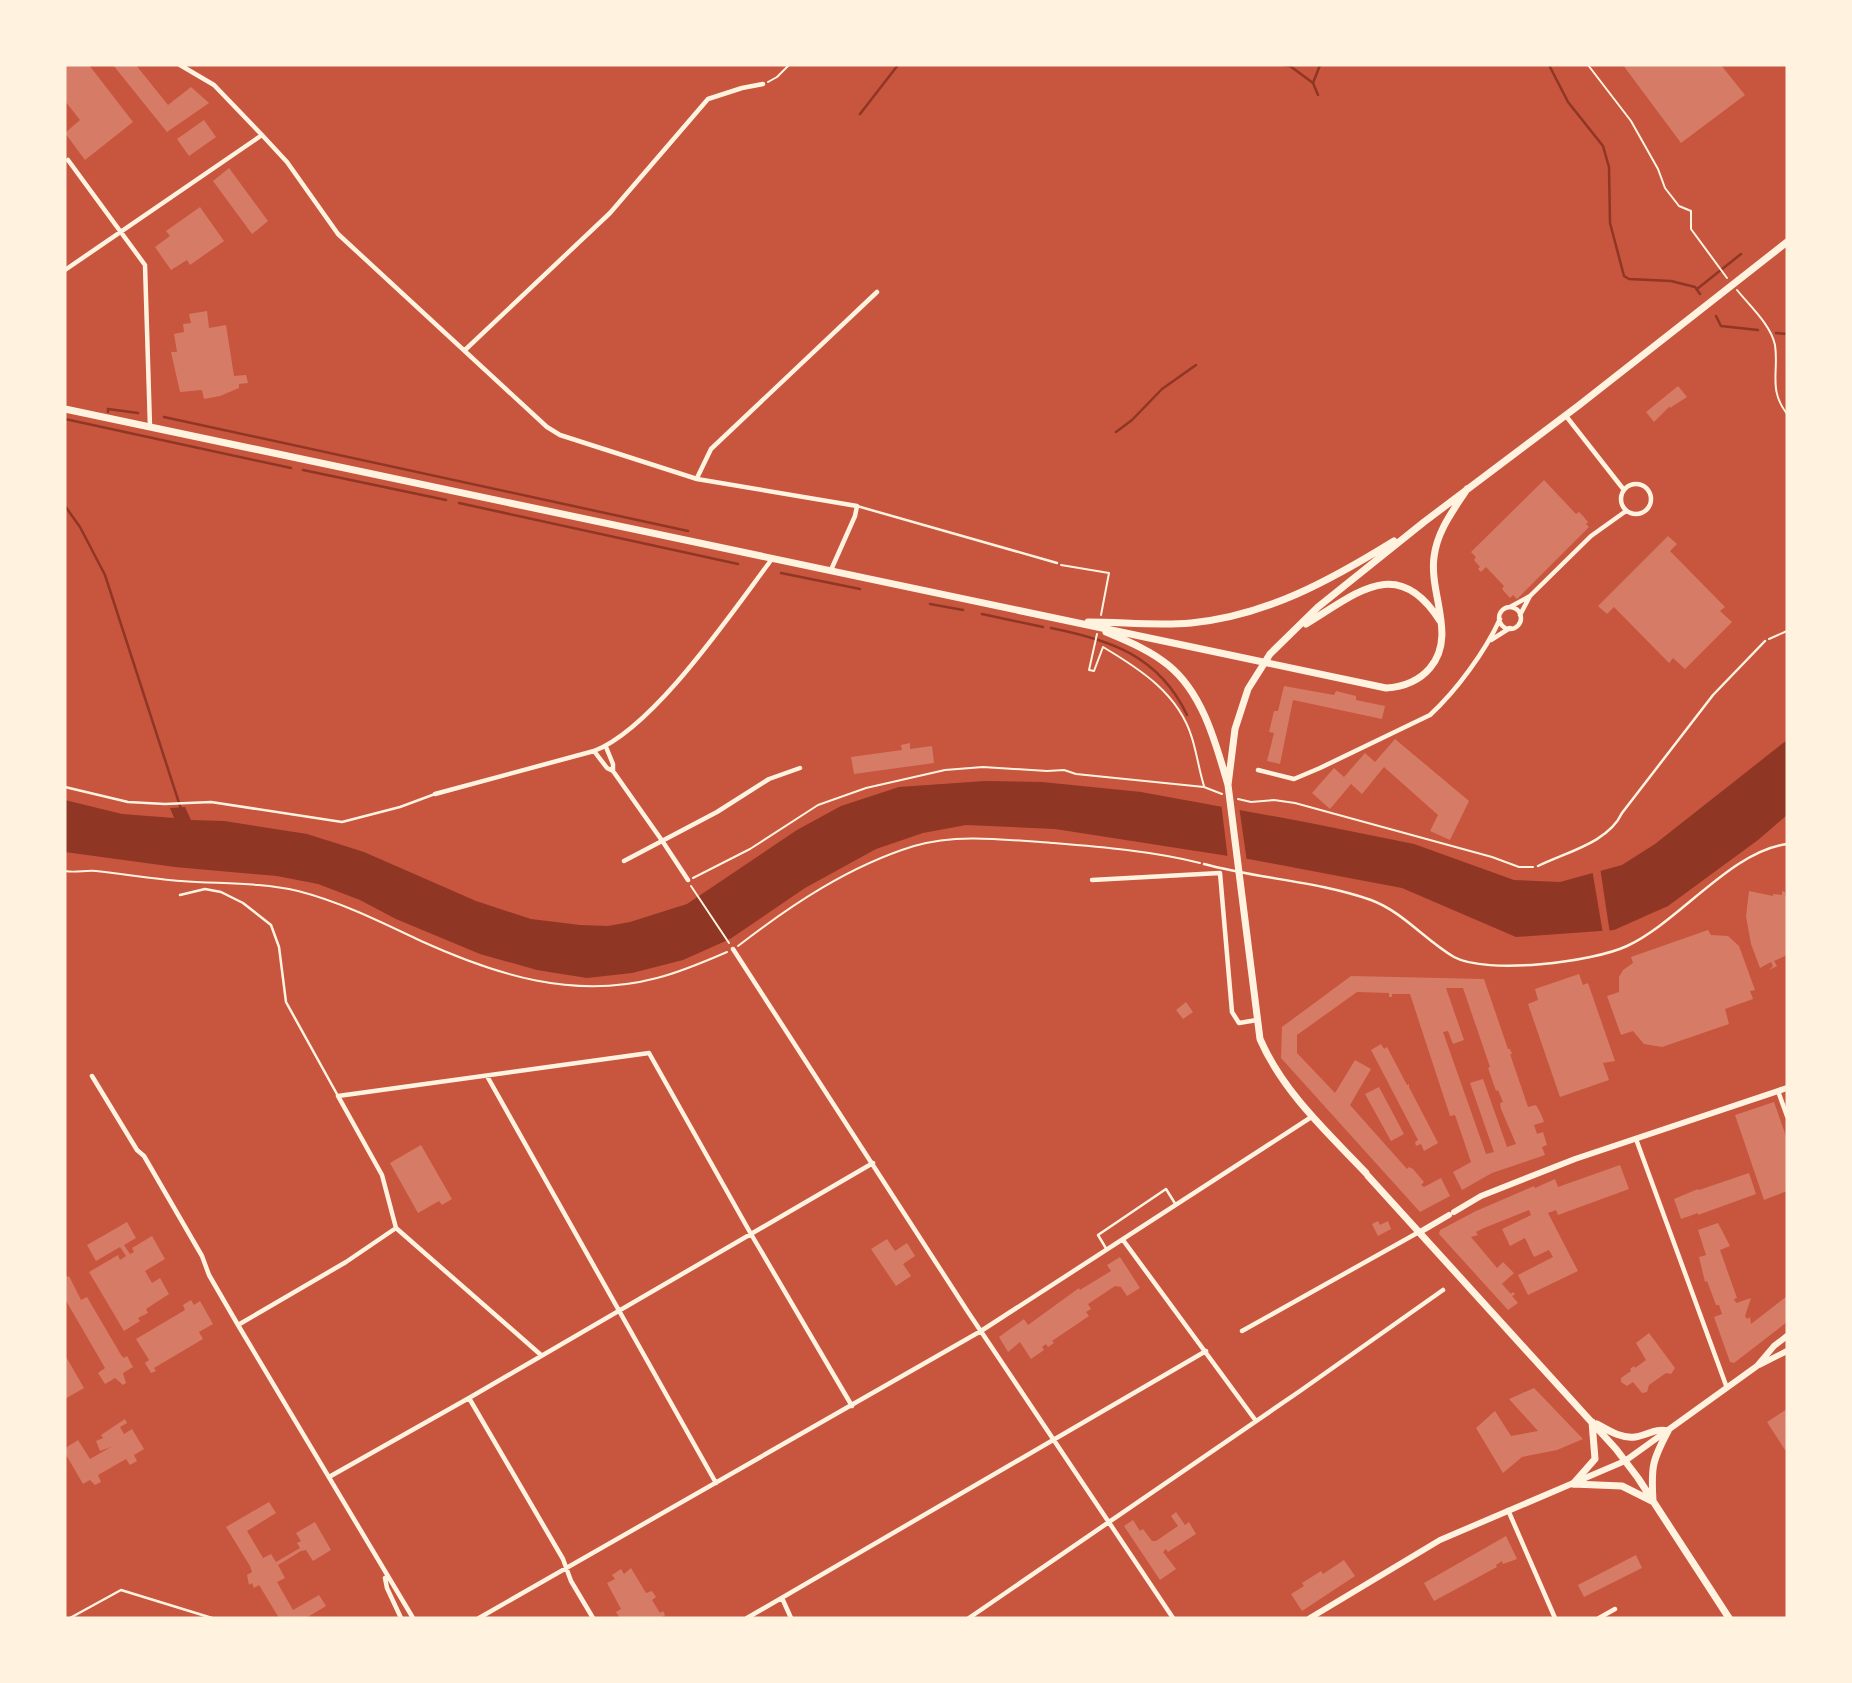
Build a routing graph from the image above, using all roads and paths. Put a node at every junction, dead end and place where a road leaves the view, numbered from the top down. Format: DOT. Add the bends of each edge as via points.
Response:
graph roads {
  1 [pos="180,65"];
  2 [pos="789,65"];
  3 [pos="1588,65"];
  4 [pos="763,84"];
  5 [pos="262,135"];
  6 [pos="68,160"];
  7 [pos="121,232"];
  8 [pos="1787,242"];
  9 [pos="1709,255"];
  10 [pos="65,270"];
  11 [pos="877,292"];
  12 [pos="1758,317"];
  13 [pos="465,350"];
  14 [pos="65,409"];
  15 [pos="1787,414"];
  16 [pos="1565,415"];
  17 [pos="150,427"];
  18 [pos="697,479"];
  19 [pos="1467,489"];
  20 [pos="1624,490"];
  21 [pos="857,506"];
  22 [pos="1626,510"];
  23 [pos="1424,522"];
  24 [pos="773,558"];
  25 [pos="1056,564"];
  26 [pos="831,570"];
  27 [pos="1108,576"];
  28 [pos="1530,596"];
  29 [pos="1510,607"];
  30 [pos="1520,615"];
  31 [pos="1500,619"];
  32 [pos="1072,621"];
  33 [pos="1441,622"];
  34 [pos="1510,628"];
  35 [pos="1296,630"];
  36 [pos="1787,631"];
  37 [pos="1490,641"];
  38 [pos="1765,641"];
  39 [pos="1092,657"];
  40 [pos="606,747"];
  41 [pos="594,751"];
  42 [pos="800,768"];
  43 [pos="1258,770"];
  44 [pos="613,771"];
  45 [pos="1204,787"];
  46 [pos="65,788"];
  47 [pos="1226,790"];
  48 [pos="435,794"];
  49 [pos="1251,802"];
  50 [pos="663,842"];
  51 [pos="1787,844"];
  52 [pos="624,861"];
  53 [pos="1204,864"];
  54 [pos="1538,866"];
  55 [pos="65,871"];
  56 [pos="1092,880"];
  57 [pos="688,881"];
  58 [pos="180,895"];
  59 [pos="733,948"];
  60 [pos="1257,1020"];
  61 [pos="92,1076"];
  62 [pos="487,1076"];
  63 [pos="1787,1087"];
  64 [pos="1778,1091"];
  65 [pos="338,1096"];
  66 [pos="1313,1116"];
  67 [pos="1787,1116"];
  68 [pos="1636,1139"];
  69 [pos="873,1163"];
  70 [pos="1176,1205"];
  71 [pos="396,1228"];
  72 [pos="1420,1232"];
  73 [pos="751,1234"];
  74 [pos="1124,1240"];
  75 [pos="1107,1250"];
  76 [pos="1443,1290"];
  77 [pos="620,1309"];
  78 [pos="238,1325"];
  79 [pos="981,1331"];
  80 [pos="1242,1331"];
  81 [pos="1787,1336"];
  82 [pos="1206,1351"];
  83 [pos="1787,1351"];
  84 [pos="541,1355"];
  85 [pos="1757,1366"];
  86 [pos="1727,1388"];
  87 [pos="469,1398"];
  88 [pos="852,1406"];
  89 [pos="1256,1421"];
  90 [pos="1592,1422"];
  91 [pos="1668,1431"];
  92 [pos="1054,1440"];
  93 [pos="1625,1461"];
  94 [pos="329,1477"];
  95 [pos="716,1483"];
  96 [pos="1573,1484"];
  97 [pos="1653,1501"];
  98 [pos="1508,1510"];
  99 [pos="1109,1522"];
  100 [pos="567,1569"];
  101 [pos="385,1574"];
  102 [pos="782,1598"];
  103 [pos="1615,1609"];
  104 [pos="70,1618"];
  105 [pos="212,1618"];
  106 [pos="401,1618"];
  107 [pos="413,1618"];
  108 [pos="479,1618"];
  109 [pos="593,1618"];
  110 [pos="747,1618"];
  111 [pos="791,1618"];
  112 [pos="969,1618"];
  113 [pos="1173,1618"];
  114 [pos="1310,1618"];
  115 [pos="1555,1618"];
  116 [pos="1599,1618"];
  117 [pos="1728,1618"];
  1 -- 5 [label="street" via="214,85"];
  2 -- 4 [label="path"];
  3 -- 9 [label="path" via="1631,121 1665,188 1679,206 1691,211 1691,229"];
  4 -- 13 [label="street" via="708,99 610,213"];
  5 -- 7 [label="street"];
  5 -- 13 [label="street" via="338,234"];
  6 -- 7 [label="street"];
  7 -- 10 [label="street"];
  7 -- 17 [label="street" via="145,264"];
  8 -- 16 [label="main road"];
  11 -- 18 [label="street" via="711,449"];
  12 -- 15 [label="path" via="1774,344 1776,394"];
  13 -- 18 [label="street" via="560,435"];
  14 -- 17 [label="main road"];
  16 -- 19 [label="main road"];
  16 -- 20 [label="street"];
  17 -- 24 [label="main road"];
  18 -- 21 [label="street"];
  19 -- 23 [label="main road"];
  19 -- 33 [label="main road" via="1436,543 1433,569"];
  20 -- 22 [label="street" via="1621,503"];
  20 -- 22 [label="street" via="1639,484 1651,496 1644,512"];
  21 -- 25 [label="lane"];
  21 -- 26 [label="street"];
  22 -- 28 [label="street" via="1591,536"];
  23 -- 32 [label="main road" via="1326,581 1253,610 1192,623"];
  23 -- 35 [label="main road" via="1339,589"];
  24 -- 26 [label="main road"];
  24 -- 40 [label="street" via="656,704"];
  25 -- 27 [label="path"];
  26 -- 32 [label="main road"];
  28 -- 29 [label="street"];
  28 -- 30 [label="street"];
  29 -- 30 [label="street"];
  29 -- 31 [label="street"];
  30 -- 34 [label="street" via="1518,624"];
  31 -- 34 [label="street"];
  31 -- 37 [label="street"];
  32 -- 33 [label="main road" via="1386,688 1407,684 1431,667 1441,645"];
  32 -- 47 [label="main road" via="1126,641 1178,673 1198,703 1218,753"];
  33 -- 35 [label="main road" via="1418,593 1384,584 1359,592"];
  34 -- 37 [label="street"];
  35 -- 47 [label="main road" via="1265,662 1248,689 1234,729"];
  36 -- 38 [label="path"];
  37 -- 43 [label="street" via="1440,705 1418,722 1294,779"];
  38 -- 54 [label="lane" via="1713,695 1617,824"];
  39 -- 45 [label="path" via="1089,670 1094,671 1103,647 1138,668 1169,695 1192,736"];
  40 -- 41 [label="street"];
  40 -- 44 [label="street"];
  41 -- 44 [label="street"];
  41 -- 48 [label="street"];
  42 -- 50 [label="street" via="769,779"];
  44 -- 50 [label="street"];
  45 -- 47 [label="path"];
  45 -- 57 [label="path" via="1064,770 945,770 834,798"];
  46 -- 48 [label="lane" via="108,799 211,802 342,822"];
  47 -- 60 [label="main road"];
  49 -- 54 [label="path" via="1295,803 1518,867"];
  50 -- 52 [label="street"];
  50 -- 57 [label="street"];
  51 -- 53 [label="lane" via="1747,860 1630,945 1610,953 1542,964 1462,960 1389,908 1369,900"];
  53 -- 59 [label="path" via="1107,848 992,838 943,840 914,846 858,869"];
  55 -- 59 [label="path" via="296,891 348,907 481,966 551,984 622,985 686,969"];
  56 -- 60 [label="street" via="1220,873 1232,1012 1239,1023"];
  57 -- 59 [label="path"];
  58 -- 65 [label="lane" via="205,889 221,892 271,925 279,947 286,1002"];
  59 -- 69 [label="street"];
  60 -- 66 [label="main road" via="1276,1070"];
  61 -- 78 [label="street" via="174,1206"];
  62 -- 65 [label="street"];
  62 -- 73 [label="street" via="649,1053"];
  62 -- 77 [label="street"];
  63 -- 64 [label="street"];
  64 -- 67 [label="street"];
  64 -- 68 [label="street"];
  65 -- 71 [label="street" via="382,1175"];
  66 -- 70 [label="street"];
  66 -- 72 [label="main road"];
  68 -- 72 [label="street" via="1481,1196"];
  68 -- 86 [label="street"];
  69 -- 73 [label="street"];
  69 -- 79 [label="street"];
  70 -- 74 [label="street"];
  70 -- 75 [label="lane" via="1166,1189 1098,1235"];
  71 -- 78 [label="street"];
  71 -- 84 [label="street"];
  72 -- 80 [label="street"];
  72 -- 90 [label="main road"];
  73 -- 77 [label="street"];
  73 -- 88 [label="street"];
  74 -- 75 [label="street"];
  74 -- 82 [label="street"];
  75 -- 79 [label="street"];
  76 -- 89 [label="street"];
  77 -- 84 [label="street"];
  77 -- 95 [label="street"];
  78 -- 94 [label="street"];
  79 -- 88 [label="street"];
  79 -- 92 [label="street"];
  81 -- 85 [label="street"];
  82 -- 89 [label="street"];
  82 -- 92 [label="street"];
  83 -- 85 [label="street"];
  84 -- 87 [label="street"];
  85 -- 86 [label="street"];
  86 -- 91 [label="street"];
  87 -- 94 [label="street"];
  87 -- 100 [label="street"];
  88 -- 95 [label="street"];
  89 -- 99 [label="street"];
  90 -- 91 [label="main road" via="1626,1437"];
  90 -- 93 [label="main road"];
  90 -- 96 [label="main road" via="1595,1459"];
  91 -- 93 [label="street"];
  91 -- 97 [label="main road" via="1651,1468"];
  92 -- 99 [label="street"];
  92 -- 102 [label="street"];
  93 -- 96 [label="street"];
  93 -- 97 [label="main road"];
  94 -- 101 [label="street"];
  95 -- 100 [label="street"];
  96 -- 97 [label="main road" via="1622,1486"];
  96 -- 98 [label="street"];
  97 -- 117 [label="main road"];
  98 -- 114 [label="street" via="1440,1540"];
  98 -- 115 [label="street"];
  99 -- 112 [label="street"];
  99 -- 113 [label="street"];
  100 -- 108 [label="street"];
  100 -- 109 [label="street"];
  101 -- 106 [label="street"];
  101 -- 107 [label="street"];
  102 -- 110 [label="street"];
  102 -- 111 [label="street"];
  103 -- 116 [label="street"];
  104 -- 105 [label="lane" via="121,1590"];
}
